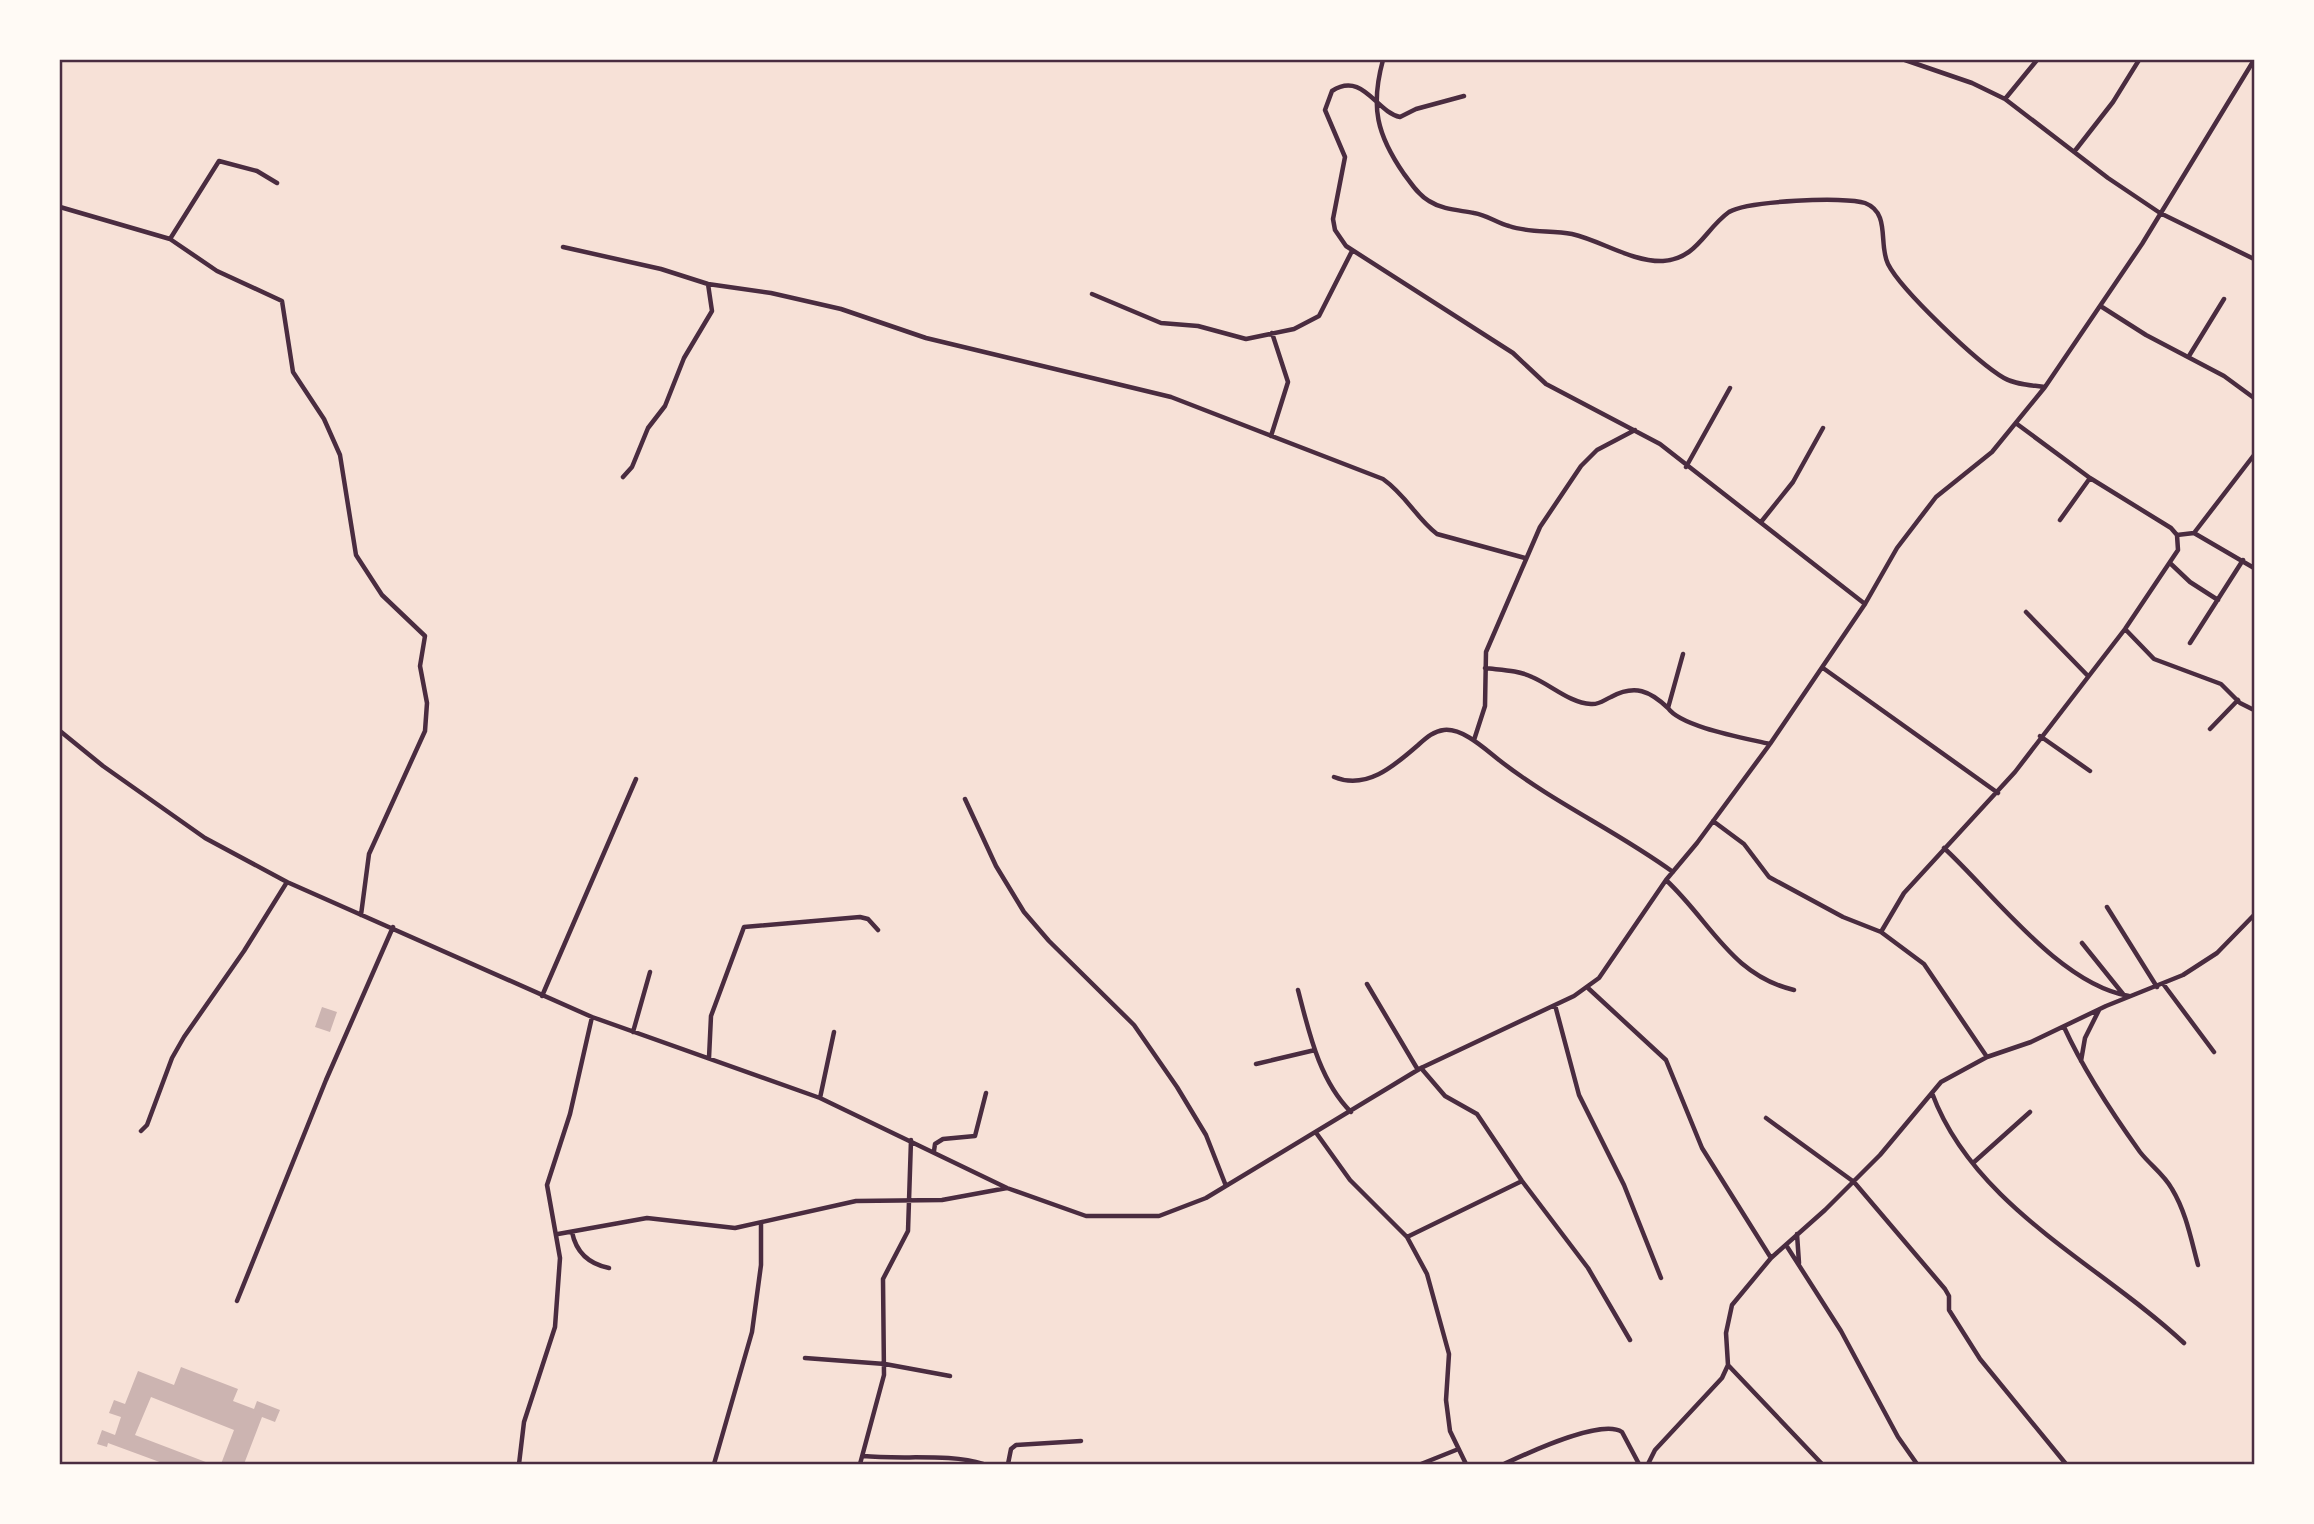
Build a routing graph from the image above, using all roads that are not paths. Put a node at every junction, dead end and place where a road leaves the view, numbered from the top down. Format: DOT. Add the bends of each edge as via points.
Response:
graph roads {
  1 [pos="1383,60"];
  2 [pos="1905,60"];
  3 [pos="2037,60"];
  4 [pos="2139,60"];
  5 [pos="2255,60"];
  6 [pos="1464,96"];
  7 [pos="1377,99"];
  8 [pos="2005,99"];
  9 [pos="2074,152"];
  10 [pos="277,183"];
  11 [pos="60,207"];
  12 [pos="2160,213"];
  13 [pos="170,239"];
  14 [pos="563,247"];
  15 [pos="1352,251"];
  16 [pos="2255,259"];
  17 [pos="708,284"];
  18 [pos="1092,294"];
  19 [pos="2224,299"];
  20 [pos="2102,307"];
  21 [pos="1272,333"];
  22 [pos="2189,356"];
  23 [pos="2045,387"];
  24 [pos="1730,388"];
  25 [pos="2255,398"];
  26 [pos="2017,424"];
  27 [pos="1823,428"];
  28 [pos="1635,430"];
  29 [pos="1271,436"];
  30 [pos="2255,455"];
  31 [pos="1686,467"];
  32 [pos="623,477"];
  33 [pos="2090,478"];
  34 [pos="2060,520"];
  35 [pos="1761,522"];
  36 [pos="2194,533"];
  37 [pos="2177,535"];
  38 [pos="1525,558"];
  39 [pos="2243,560"];
  40 [pos="2171,564"];
  41 [pos="2255,568"];
  42 [pos="2218,600"];
  43 [pos="1865,604"];
  44 [pos="2026,612"];
  45 [pos="2125,629"];
  46 [pos="2190,643"];
  47 [pos="1683,654"];
  48 [pos="1485,668"];
  49 [pos="1822,668"];
  50 [pos="2088,676"];
  51 [pos="2238,700"];
  52 [pos="1668,708"];
  53 [pos="2255,710"];
  54 [pos="2210,729"];
  55 [pos="60,731"];
  56 [pos="2040,736"];
  57 [pos="1474,740"];
  58 [pos="1770,744"];
  59 [pos="2090,771"];
  60 [pos="1334,777"];
  61 [pos="636,779"];
  62 [pos="1998,793"];
  63 [pos="965,799"];
  64 [pos="1713,821"];
  65 [pos="1944,848"];
  66 [pos="1674,872"];
  67 [pos="1666,880"];
  68 [pos="287,882"];
  69 [pos="2107,907"];
  70 [pos="361,915"];
  71 [pos="2255,915"];
  72 [pos="393,928"];
  73 [pos="878,930"];
  74 [pos="1881,932"];
  75 [pos="2082,943"];
  76 [pos="650,972"];
  77 [pos="1367,984"];
  78 [pos="2164,985"];
  79 [pos="2157,987"];
  80 [pos="1587,988"];
  81 [pos="1298,990"];
  82 [pos="1794,990"];
  83 [pos="2124,995"];
  84 [pos="542,996"];
  85 [pos="2132,996"];
  86 [pos="1555,1005"];
  87 [pos="2099,1010"];
  88 [pos="592,1017"];
  89 [pos="2064,1027"];
  90 [pos="633,1032"];
  91 [pos="834,1032"];
  92 [pos="1315,1050"];
  93 [pos="2214,1052"];
  94 [pos="1987,1057"];
  95 [pos="709,1058"];
  96 [pos="2081,1061"];
  97 [pos="1255,1064"];
  98 [pos="1419,1069"];
  99 [pos="1931,1092"];
  100 [pos="986,1093"];
  101 [pos="820,1098"];
  102 [pos="1351,1112"];
  103 [pos="2030,1112"];
  104 [pos="1766,1118"];
  105 [pos="141,1131"];
  106 [pos="1317,1134"];
  107 [pos="911,1140"];
  108 [pos="934,1151"];
  109 [pos="1973,1163"];
  110 [pos="1521,1181"];
  111 [pos="1854,1182"];
  112 [pos="1226,1186"];
  113 [pos="1007,1188"];
  114 [pos="911,1202"];
  115 [pos="761,1223"];
  116 [pos="572,1232"];
  117 [pos="558,1234"];
  118 [pos="1797,1234"];
  119 [pos="1407,1237"];
  120 [pos="1786,1245"];
  121 [pos="1770,1258"];
  122 [pos="2198,1265"];
  123 [pos="609,1268"];
  124 [pos="1799,1268"];
  125 [pos="1661,1278"];
  126 [pos="237,1301"];
  127 [pos="1630,1340"];
  128 [pos="2184,1343"];
  129 [pos="805,1357"];
  130 [pos="885,1364"];
  131 [pos="1728,1365"];
  132 [pos="950,1376"];
  133 [pos="1081,1441"];
  134 [pos="1456,1450"];
  135 [pos="863,1456"];
  136 [pos="519,1465"];
  137 [pos="714,1465"];
  138 [pos="860,1465"];
  139 [pos="984,1465"];
  140 [pos="1008,1465"];
  141 [pos="1422,1465"];
  142 [pos="1466,1465"];
  143 [pos="1504,1465"];
  144 [pos="1639,1465"];
  145 [pos="1648,1465"];
  146 [pos="1822,1465"];
  147 [pos="1917,1465"];
  148 [pos="2066,1465"];
  1 -- 7 [label="street"];
  2 -- 8 [label="street"];
  3 -- 8 [label="street"];
  4 -- 9 [label="street"];
  5 -- 12 [label="street"];
  6 -- 7 [label="street" via="1416,108 1400,117"];
  7 -- 15 [label="street" via="1366,90 1346,86 1332,91 1325,110 1345,156 1335,230"];
  7 -- 23 [label="street" via="1384,145 1428,201 1508,226 1570,234 1647,260 1665,261 1688,253 1738,209 1779,202 1854,200 1867,204 1883,226 1888,265 1913,299 2002,377"];
  8 -- 9 [label="street"];
  9 -- 12 [label="street"];
  10 -- 13 [label="street" via="257,171 219,161"];
  11 -- 13 [label="street"];
  12 -- 16 [label="street"];
  12 -- 20 [label="street"];
  13 -- 70 [label="street" via="217,271 282,301 293,372 324,419 340,455 356,555 382,595 425,636 421,666 425,731 369,854"];
  14 -- 17 [label="street"];
  15 -- 21 [label="street" via="1319,316 1305,325"];
  15 -- 28 [label="street" via="1513,353 1546,384"];
  17 -- 29 [label="street" via="771,292 841,309 926,338 1171,397"];
  17 -- 32 [label="street" via="712,312"];
  18 -- 21 [label="street" via="1161,323 1198,326 1246,339"];
  19 -- 22 [label="street"];
  20 -- 22 [label="street"];
  20 -- 23 [label="street"];
  21 -- 29 [label="street" via="1288,382"];
  22 -- 25 [label="street"];
  23 -- 26 [label="street"];
  24 -- 31 [label="street"];
  26 -- 33 [label="street"];
  26 -- 43 [label="street" via="1992,452 1936,496"];
  27 -- 35 [label="street" via="1793,482"];
  28 -- 31 [label="street"];
  28 -- 38 [label="street" via="1597,450 1581,466"];
  29 -- 38 [label="street" via="1383,479 1408,499 1437,534"];
  30 -- 36 [label="street"];
  31 -- 35 [label="street"];
  33 -- 34 [label="street"];
  33 -- 37 [label="street"];
  35 -- 43 [label="street"];
  36 -- 37 [label="street"];
  36 -- 39 [label="street"];
  37 -- 40 [label="street" via="2178,550"];
  38 -- 48 [label="street" via="1494,631"];
  39 -- 41 [label="street"];
  39 -- 42 [label="street"];
  40 -- 42 [label="street"];
  40 -- 45 [label="street"];
  42 -- 46 [label="street"];
  43 -- 49 [label="street"];
  44 -- 50 [label="street"];
  45 -- 50 [label="street"];
  45 -- 51 [label="street" via="2154,659 2221,684"];
  47 -- 52 [label="street"];
  48 -- 52 [label="street" via="1533,677 1581,703 1596,704 1638,690 1653,694"];
  48 -- 57 [label="street" via="1485,706"];
  49 -- 58 [label="street"];
  49 -- 62 [label="street"];
  50 -- 56 [label="street"];
  51 -- 53 [label="street"];
  51 -- 54 [label="street"];
  52 -- 58 [label="street" via="1687,723"];
  55 -- 68 [label="street" via="205,838"];
  56 -- 59 [label="street"];
  56 -- 62 [label="street"];
  57 -- 60 [label="street" via="1452,730 1439,731 1370,779 1348,783"];
  57 -- 66 [label="street" via="1546,794"];
  58 -- 64 [label="street"];
  61 -- 84 [label="street"];
  62 -- 65 [label="street"];
  63 -- 112 [label="street" via="996,866 1024,912 1134,1025 1177,1087 1206,1135"];
  64 -- 66 [label="street"];
  64 -- 74 [label="street" via="1744,844 1769,877"];
  65 -- 74 [label="street" via="1904,893"];
  65 -- 83 [label="street" via="2042,947 2087,979"];
  66 -- 67 [label="street"];
  67 -- 80 [label="street" via="1599,978"];
  67 -- 82 [label="street" via="1746,970 1765,982"];
  68 -- 70 [label="street"];
  68 -- 105 [label="street" via="184,1037"];
  69 -- 79 [label="street"];
  70 -- 72 [label="street"];
  71 -- 78 [label="street" via="2199,967"];
  72 -- 84 [label="street"];
  72 -- 126 [label="street"];
  73 -- 95 [label="street" via="860,917 744,927 711,1016"];
  74 -- 94 [label="street" via="1924,964"];
  75 -- 83 [label="street"];
  76 -- 90 [label="street"];
  77 -- 98 [label="street"];
  78 -- 79 [label="street"];
  78 -- 93 [label="street"];
  79 -- 85 [label="street"];
  80 -- 86 [label="street"];
  80 -- 121 [label="street" via="1666,1060 1702,1148"];
  81 -- 92 [label="street"];
  83 -- 85 [label="street"];
  84 -- 88 [label="street"];
  85 -- 87 [label="street"];
  86 -- 98 [label="street"];
  86 -- 125 [label="street" via="1579,1095 1616,1167"];
  87 -- 89 [label="street"];
  87 -- 96 [label="street" via="2085,1038"];
  88 -- 90 [label="street"];
  88 -- 117 [label="street" via="570,1114 547,1185"];
  89 -- 94 [label="street"];
  89 -- 96 [label="street"];
  90 -- 95 [label="street"];
  91 -- 101 [label="street"];
  92 -- 97 [label="street"];
  92 -- 102 [label="street" via="1336,1095"];
  94 -- 99 [label="street"];
  95 -- 101 [label="street"];
  96 -- 122 [label="street" via="2142,1155 2172,1188"];
  98 -- 102 [label="street"];
  98 -- 110 [label="street" via="1445,1096 1477,1114"];
  99 -- 109 [label="street" via="1942,1120"];
  99 -- 111 [label="street"];
  100 -- 108 [label="street" via="975,1136 943,1139"];
  101 -- 107 [label="street"];
  102 -- 106 [label="street"];
  103 -- 109 [label="street"];
  104 -- 111 [label="street"];
  106 -- 112 [label="street"];
  106 -- 119 [label="street" via="1350,1180"];
  107 -- 108 [label="street"];
  107 -- 114 [label="street"];
  108 -- 113 [label="street"];
  109 -- 128 [label="street" via="2062,1250 2110,1282"];
  110 -- 119 [label="street"];
  110 -- 127 [label="street" via="1588,1268"];
  111 -- 118 [label="street"];
  111 -- 148 [label="street" via="1945,1289 1949,1310 1980,1359"];
  112 -- 113 [label="street" via="1190,1207 1154,1217 1086,1216"];
  113 -- 114 [label="street"];
  114 -- 115 [label="street" via="856,1201"];
  114 -- 130 [label="street" via="908,1231 883,1279"];
  115 -- 116 [label="street" via="735,1228 647,1218"];
  115 -- 137 [label="street" via="752,1332"];
  116 -- 117 [label="street"];
  116 -- 123 [label="street" via="582,1254"];
  117 -- 136 [label="street" via="555,1327 524,1422"];
  118 -- 120 [label="street"];
  118 -- 124 [label="street"];
  119 -- 134 [label="street" via="1427,1274 1447,1340 1446,1412"];
  120 -- 121 [label="street"];
  120 -- 124 [label="street"];
  121 -- 131 [label="street" via="1732,1305 1726,1333"];
  124 -- 147 [label="street" via="1841,1331"];
  129 -- 130 [label="street"];
  130 -- 132 [label="street"];
  130 -- 135 [label="street"];
  131 -- 145 [label="street" via="1712,1391 1655,1451"];
  131 -- 146 [label="street"];
  133 -- 140 [label="street" via="1016,1446"];
  134 -- 141 [label="street"];
  134 -- 142 [label="street"];
  135 -- 138 [label="street"];
  135 -- 139 [label="street" via="961,1459"];
  143 -- 144 [label="street" via="1558,1441 1608,1427 1622,1432"];
}
